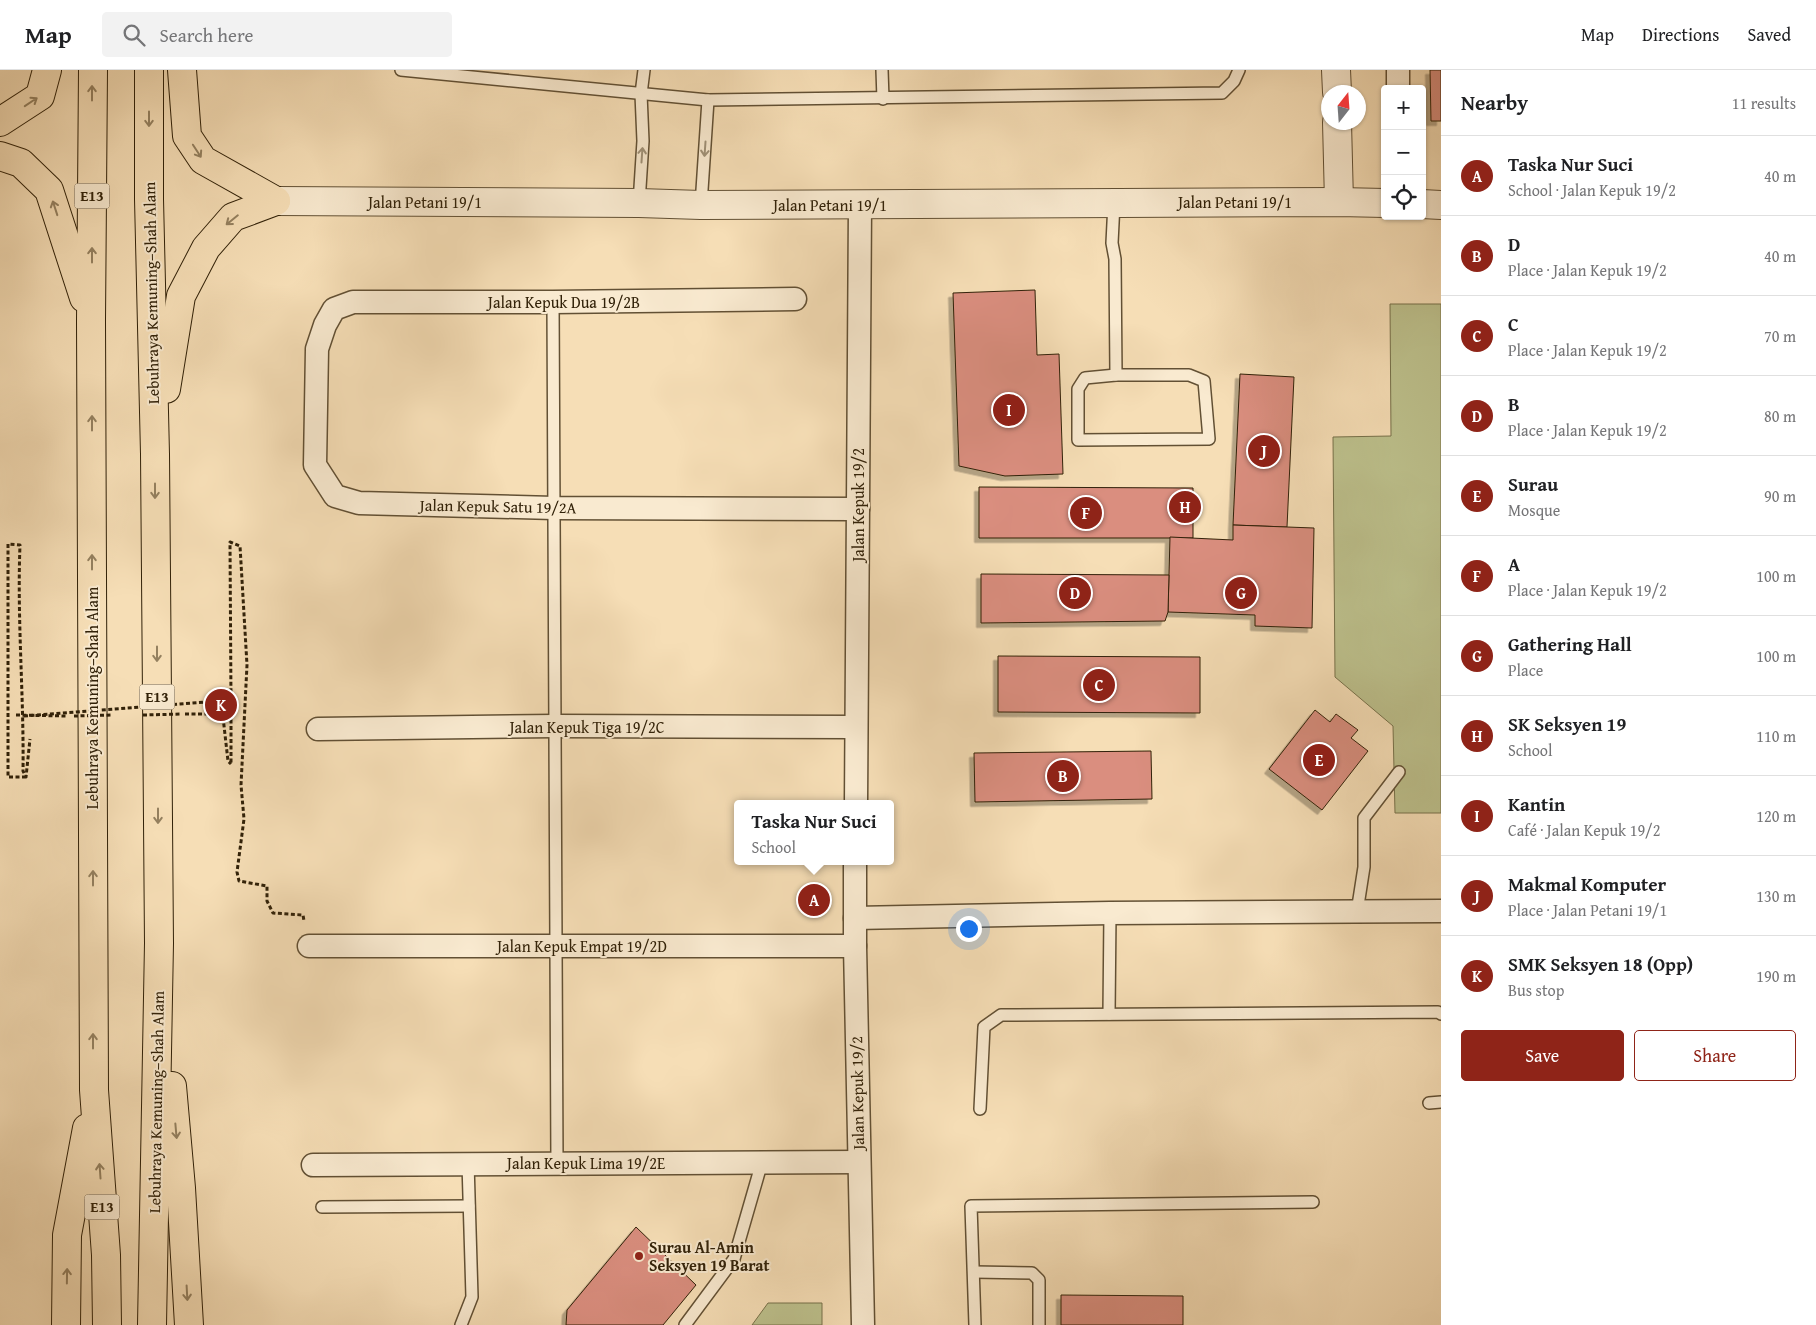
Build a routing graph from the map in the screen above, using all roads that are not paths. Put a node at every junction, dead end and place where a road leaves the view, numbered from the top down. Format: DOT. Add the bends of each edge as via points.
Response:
graph roads {
  1 [pos="47,70"];
  2 [pos="93,70"];
  3 [pos="149,70"];
  4 [pos="182,70"];
  5 [pos="401,70"];
  6 [pos="644,70"];
  7 [pos="882,70"];
  8 [pos="1239,70"];
  9 [pos="1336,70"];
  10 [pos="1398,70"];
  11 [pos="1337,85"];
  12 [pos="1398,85"];
  13 [pos="641,94"];
  14 [pos="883,99"];
  15 [pos="708,100"];
  16 [pos="0,122"];
  17 [pos="1337,130"];
  18 [pos="0,156"];
  19 [pos="276,201"];
  20 [pos="1339,202"];
  21 [pos="640,203"];
  22 [pos="1114,203"];
  23 [pos="1381,203"];
  24 [pos="1426,204"];
  25 [pos="701,205"];
  26 [pos="860,205"];
  27 [pos="1441,205"];
  28 [pos="795,299"];
  29 [pos="553,302"];
  30 [pos="334,309"];
  31 [pos="91,321"];
  32 [pos="1116,375"];
  33 [pos="155,454"];
  34 [pos="554,508"];
  35 [pos="858,509"];
  36 [pos="555,726"];
  37 [pos="856,727"];
  38 [pos="318,729"];
  39 [pos="1399,772"];
  40 [pos="856,800"];
  41 [pos="855,865"];
  42 [pos="1441,911"];
  43 [pos="1357,912"];
  44 [pos="1110,913"];
  45 [pos="855,918"];
  46 [pos="159,943"];
  47 [pos="309,946"];
  48 [pos="556,946"];
  49 [pos="855,946"];
  50 [pos="1109,1014"];
  51 [pos="1441,1014"];
  52 [pos="94,1090"];
  53 [pos="1441,1102"];
  54 [pos="1429,1103"];
  55 [pos="980,1109"];
  56 [pos="762,1162"];
  57 [pos="858,1162"];
  58 [pos="468,1163"];
  59 [pos="557,1163"];
  60 [pos="313,1164"];
  61 [pos="1313,1202"];
  62 [pos="469,1206"];
  63 [pos="322,1207"];
  64 [pos="974,1272"];
  65 [pos="66,1325"];
  66 [pos="107,1325"];
  67 [pos="152,1325"];
  68 [pos="189,1325"];
  69 [pos="461,1325"];
  70 [pos="685,1325"];
  71 [pos="863,1325"];
  72 [pos="975,1325"];
  73 [pos="1039,1325"];
  16 -- 1 [label="highway, one-way" via="40,96"];
  31 -- 2 [label="highway, Lebuhraya Kemuning–Shah Alam / E13, one-way"];
  3 -- 33 [label="highway, Lebuhraya Kemuning–Shah Alam / E13, one-way"];
  4 -- 19 [label="highway, one-way" via="187,136 203,160"];
  5 -- 13 [label="lane"];
  6 -- 13 [label="lane"];
  7 -- 14 [label="lane"];
  8 -- 14 [label="lane" via="1234,81 1222,93"];
  9 -- 11 [label="street"];
  10 -- 12 [label="street"];
  13 -- 15 [label="lane"];
  21 -- 13 [label="lane, one-way"];
  14 -- 15 [label="lane"];
  15 -- 25 [label="lane, one-way"];
  17 -- 20 [label="street"];
  31 -- 18 [label="highway, one-way" via="49,190 20,163"];
  19 -- 21 [label="street, Jalan Petani 19/1"];
  19 -- 33 [label="highway, one-way" via="233,217 206,248 181,296"];
  20 -- 22 [label="street, Jalan Petani 19/1"];
  20 -- 23 [label="street, Jalan Petani 19/1"];
  21 -- 25 [label="street, Jalan Petani 19/1"];
  22 -- 26 [label="street, Jalan Petani 19/1"];
  22 -- 32 [label="lane"];
  24 -- 27 [label="street"];
  25 -- 26 [label="street, Jalan Petani 19/1"];
  26 -- 35 [label="street, Jalan Kepuk 19/2"];
  28 -- 29 [label="street, Jalan Kepuk Dua 19/2B"];
  29 -- 30 [label="street, Jalan Kepuk Dua 19/2B" via="353,302"];
  29 -- 34 [label="lane"];
  30 -- 34 [label="street, Jalan Kepuk Satu 19/2A" via="317,349 315,465 335,496 359,503"];
  52 -- 31 [label="highway, Lebuhraya Kemuning–Shah Alam / E13, one-way"];
  32 -- 32 [label="lane" via="1084,378 1078,388 1078,440 1209,439 1204,381 1189,375"];
  33 -- 46 [label="highway, Lebuhraya Kemuning–Shah Alam / E13, one-way"];
  34 -- 35 [label="street, Jalan Kepuk Satu 19/2A"];
  34 -- 36 [label="lane"];
  35 -- 37 [label="street, Jalan Kepuk 19/2"];
  36 -- 37 [label="street, Jalan Kepuk Tiga 19/2C"];
  36 -- 38 [label="street, Jalan Kepuk Tiga 19/2C"];
  36 -- 48 [label="lane"];
  37 -- 40 [label="street, Jalan Kepuk 19/2"];
  39 -- 43 [label="lane" via="1364,818 1364,867"];
  41 -- 45 [label="street, Jalan Kepuk 19/2"];
  42 -- 43 [label="street"];
  43 -- 44 [label="street"];
  44 -- 45 [label="street"];
  44 -- 50 [label="lane"];
  45 -- 49 [label="street, Jalan Kepuk 19/2"];
  46 -- 67 [label="highway, Lebuhraya Kemuning–Shah Alam / E13"];
  46 -- 68 [label="highway, one-way" via="180,1178"];
  47 -- 48 [label="street, Jalan Kepuk Empat 19/2D"];
  48 -- 49 [label="street, Jalan Kepuk Empat 19/2D"];
  48 -- 59 [label="lane"];
  49 -- 57 [label="street, Jalan Kepuk 19/2"];
  50 -- 51 [label="lane"];
  50 -- 55 [label="lane" via="1001,1015 984,1027"];
  65 -- 52 [label="highway, one-way" via="67,1235"];
  66 -- 52 [label="highway, Lebuhraya Kemuning–Shah Alam / E13, one-way" via="106,1255"];
  53 -- 54 [label="lane"];
  56 -- 57 [label="street, Jalan Kepuk Lima 19/2E"];
  56 -- 59 [label="street, Jalan Kepuk Lima 19/2E"];
  56 -- 70 [label="lane" via="734,1260"];
  57 -- 71 [label="street, Jalan Kepuk 19/2"];
  58 -- 59 [label="street, Jalan Kepuk Lima 19/2E"];
  58 -- 60 [label="street, Jalan Kepuk Lima 19/2E"];
  58 -- 62 [label="lane"];
  61 -- 64 [label="lane" via="971,1206"];
  62 -- 63 [label="lane"];
  62 -- 69 [label="lane" via="472,1297"];
  64 -- 72 [label="lane"];
  64 -- 73 [label="lane" via="1032,1273 1039,1280"];
}
